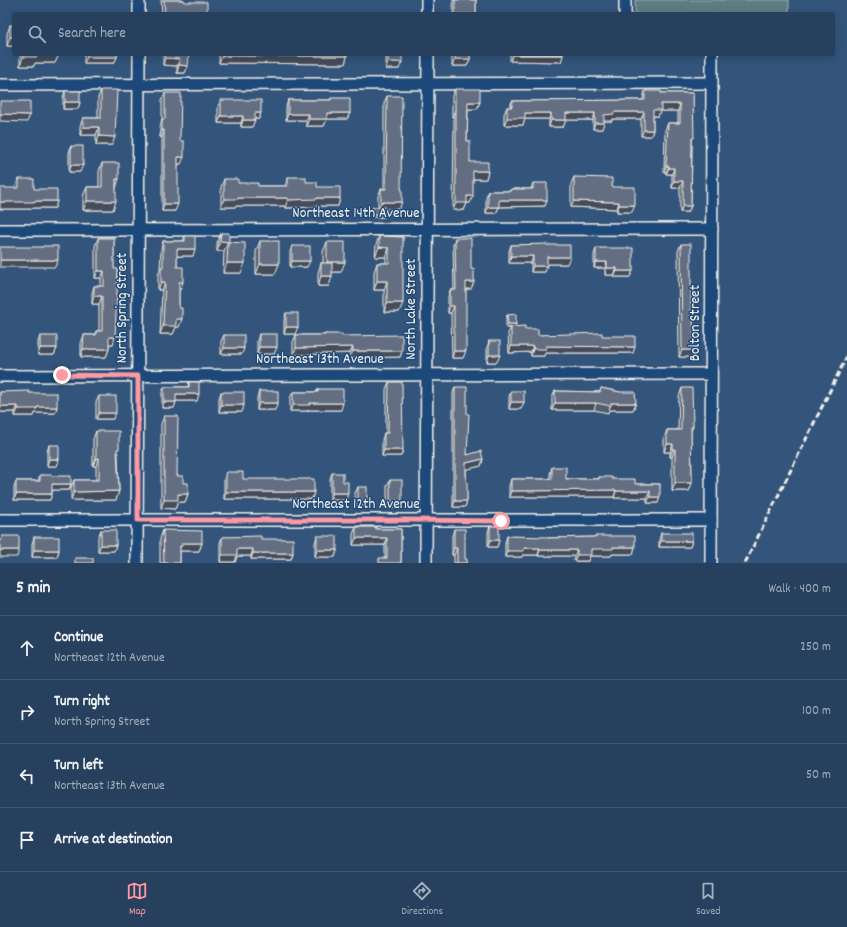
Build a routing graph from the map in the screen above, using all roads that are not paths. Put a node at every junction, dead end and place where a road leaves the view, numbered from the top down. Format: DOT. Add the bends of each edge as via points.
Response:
graph roads {
  1 [pos="139,0"];
  2 [pos="427,0"];
  3 [pos="624,0"];
  4 [pos="139,12"];
  5 [pos="428,12"];
  6 [pos="625,12"];
  7 [pos="139,56"];
  8 [pos="428,56"];
  9 [pos="712,56"];
  10 [pos="711,83"];
  11 [pos="139,84"];
  12 [pos="0,85"];
  13 [pos="428,85"];
  14 [pos="427,229"];
  15 [pos="712,229"];
  16 [pos="0,230"];
  17 [pos="138,230"];
  18 [pos="711,374"];
  19 [pos="427,375"];
  20 [pos="0,376"];
  21 [pos="138,376"];
  22 [pos="0,520"];
  23 [pos="138,520"];
  24 [pos="426,520"];
  25 [pos="711,520"];
  26 [pos="138,563"];
  27 [pos="426,563"];
  28 [pos="711,563"];
  1 -- 4 [label="street"];
  2 -- 5 [label="street"];
  3 -- 6 [label="street"];
  7 -- 11 [label="street, North Spring Street"];
  8 -- 13 [label="street, North Lake Street"];
  9 -- 10 [label="street, Bolton Street"];
  10 -- 13 [label="street"];
  10 -- 15 [label="street, Bolton Street"];
  11 -- 12 [label="street"];
  11 -- 13 [label="street"];
  11 -- 17 [label="street, North Spring Street"];
  13 -- 14 [label="street, North Lake Street"];
  14 -- 15 [label="street, Northeast 14th Avenue"];
  14 -- 17 [label="street, Northeast 14th Avenue"];
  14 -- 19 [label="street, North Lake Street"];
  15 -- 18 [label="street, Bolton Street"];
  16 -- 17 [label="street, Northeast 14th Avenue"];
  17 -- 21 [label="street, North Spring Street"];
  18 -- 19 [label="street, Northeast 13th Avenue"];
  18 -- 25 [label="street, Bolton Street"];
  19 -- 21 [label="street, Northeast 13th Avenue"];
  19 -- 24 [label="street, North Lake Street"];
  20 -- 21 [label="street, Northeast 13th Avenue"];
  21 -- 23 [label="street, North Spring Street"];
  22 -- 23 [label="street, Northeast 12th Avenue"];
  23 -- 24 [label="street, Northeast 12th Avenue"];
  23 -- 26 [label="street, North Spring Street"];
  24 -- 25 [label="street, Northeast 12th Avenue"];
  24 -- 27 [label="street, North Lake Street"];
  25 -- 28 [label="street, Bolton Street"];
}
